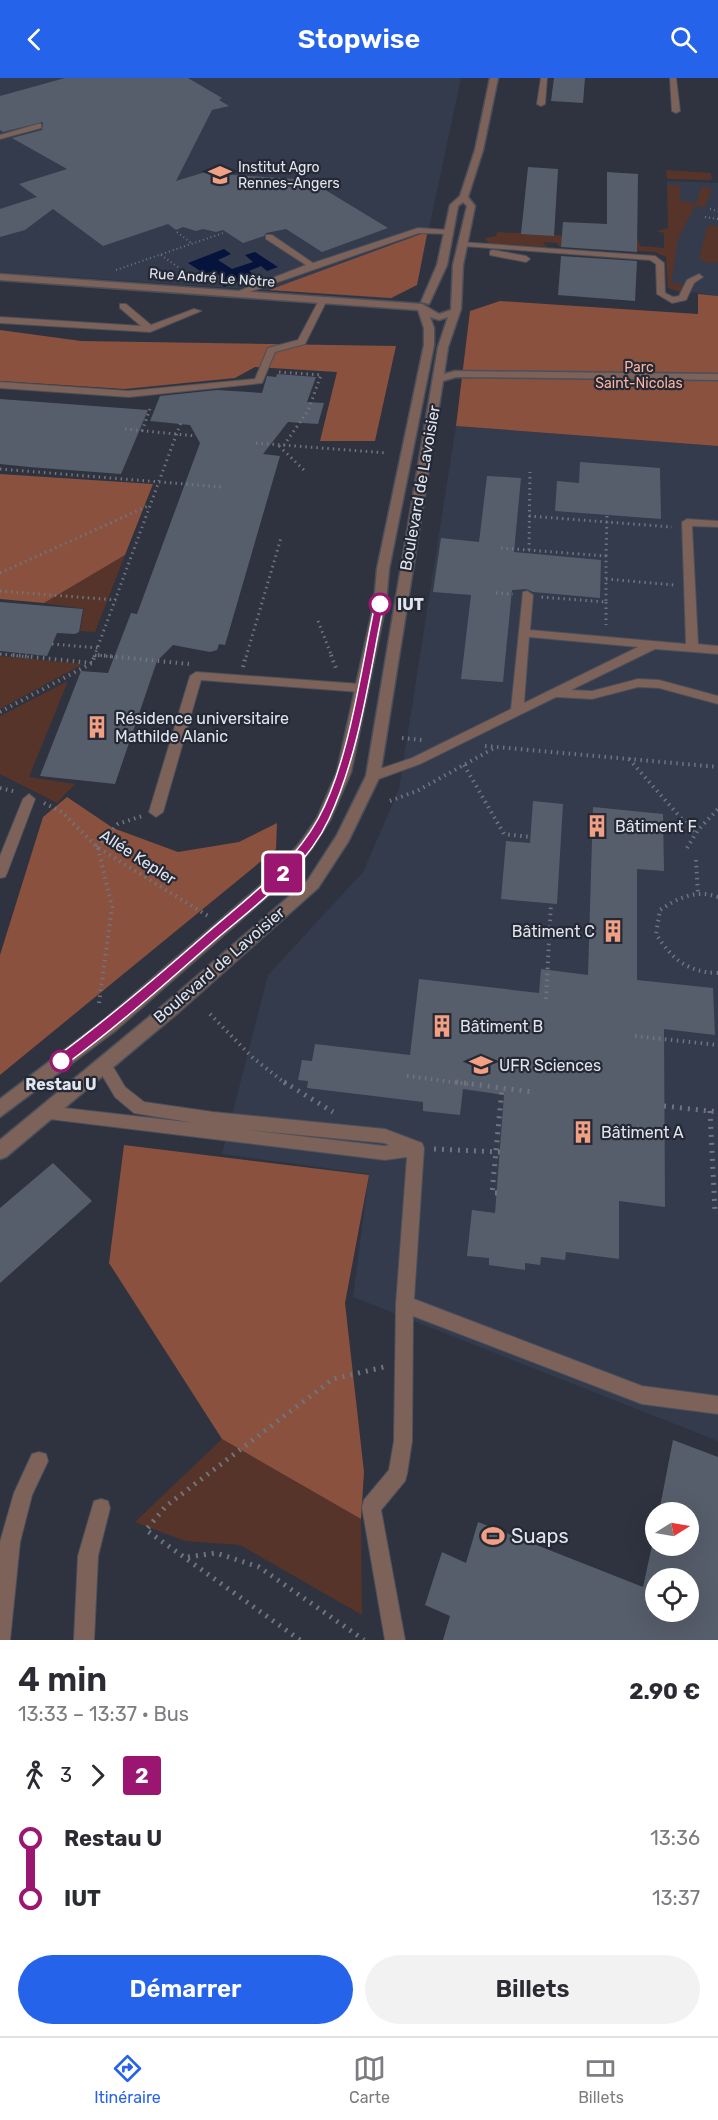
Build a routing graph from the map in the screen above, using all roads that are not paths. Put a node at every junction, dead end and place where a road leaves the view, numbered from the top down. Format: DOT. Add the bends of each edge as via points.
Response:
graph roads {
  1 [pos="494,78"];
  2 [pos="544,78"];
  3 [pos="673,78"];
  4 [pos="541,104"];
  5 [pos="676,111"];
  6 [pos="38,126"];
  7 [pos="0,137"];
  8 [pos="464,197"];
  9 [pos="449,232"];
  10 [pos="269,237"];
  11 [pos="463,244"];
  12 [pos="482,246"];
  13 [pos="526,259"];
  14 [pos="312,266"];
  15 [pos="0,277"];
  16 [pos="699,277"];
  17 [pos="235,294"];
  18 [pos="323,300"];
  19 [pos="449,304"];
  20 [pos="123,306"];
  21 [pos="424,307"];
  22 [pos="196,311"];
  23 [pos="0,320"];
  24 [pos="150,329"];
  25 [pos="718,377"];
  26 [pos="438,379"];
  27 [pos="0,385"];
  28 [pos="718,524"];
  29 [pos="527,595"];
  30 [pos="524,633"];
  31 [pos="653,644"];
  32 [pos="692,648"];
  33 [pos="718,650"];
  34 [pos="360,688"];
  35 [pos="554,693"];
  36 [pos="718,700"];
  37 [pos="517,711"];
  38 [pos="373,776"];
  39 [pos="33,799"];
  40 [pos="156,812"];
  41 [pos="0,873"];
  42 [pos="104,1065"];
  43 [pos="0,1109"];
  44 [pos="47,1113"];
  45 [pos="416,1148"];
  46 [pos="0,1151"];
  47 [pos="405,1304"];
  48 [pos="718,1405"];
  49 [pos="39,1461"];
  50 [pos="101,1508"];
  51 [pos="0,1640"];
  52 [pos="84,1640"];
  53 [pos="396,1640"];
  1 -- 8 [label="street, Boulevard de Lavoisier" via="479,150"];
  2 -- 4 [label="lane"];
  3 -- 5 [label="lane"];
  6 -- 7 [label="lane"];
  8 -- 9 [label="street, Boulevard de Lavoisier" via="454,205"];
  8 -- 11 [label="street, Boulevard de Lavoisier" via="471,206"];
  9 -- 14 [label="lane" via="418,230"];
  9 -- 21 [label="street, Boulevard de Lavoisier" via="442,265"];
  10 -- 14 [label="lane"];
  11 -- 12 [label="lane"];
  11 -- 19 [label="street, Boulevard de Lavoisier" via="458,298"];
  12 -- 13 [label="lane" via="496,254"];
  12 -- 16 [label="lane" via="652,258 660,263 661,294 672,300 683,298 690,282"];
  14 -- 17 [label="lane"];
  15 -- 17 [label="street, Rue André Le Nôtre"];
  17 -- 18 [label="street, Rue André Le Nôtre"];
  18 -- 21 [label="street, Rue André Le Nôtre"];
  18 -- 27 [label="lane" via="302,342 271,350 259,381 129,394"];
  19 -- 21 [label="street"];
  19 -- 21 [label="street" via="436,316"];
  19 -- 26 [label="street, Boulevard de Lavoisier"];
  20 -- 24 [label="lane"];
  21 -- 34 [label="street, Boulevard de Lavoisier" via="429,345"];
  22 -- 24 [label="lane"];
  23 -- 24 [label="lane"];
  25 -- 26 [label="street" via="455,374"];
  26 -- 38 [label="street, Boulevard de Lavoisier"];
  28 -- 32 [label="lane" via="687,522"];
  29 -- 30 [label="lane"];
  30 -- 31 [label="lane"];
  30 -- 37 [label="lane"];
  31 -- 32 [label="lane"];
  31 -- 35 [label="lane"];
  32 -- 33 [label="lane"];
  34 -- 40 [label="lane" via="196,676"];
  34 -- 43 [label="street, Boulevard de Lavoisier" via="344,772 335,795 308,844 281,876 110,1025"];
  35 -- 36 [label="lane" via="592,695 638,683 659,684"];
  35 -- 37 [label="lane"];
  37 -- 38 [label="lane" via="416,761"];
  38 -- 42 [label="street, Boulevard de Lavoisier" via="348,829 313,884"];
  39 -- 41 [label="lane"];
  42 -- 44 [label="street, Boulevard de Lavoisier"];
  42 -- 45 [label="lane" via="120,1092 140,1108 386,1136"];
  44 -- 45 [label="lane" via="385,1153"];
  44 -- 46 [label="street, Boulevard de Lavoisier"];
  45 -- 47 [label="lane"];
  47 -- 48 [label="lane" via="633,1392"];
  47 -- 53 [label="lane" via="403,1441 398,1474 371,1507"];
  49 -- 51 [label="lane" via="23,1493 10,1542"];
  50 -- 52 [label="lane" via="88,1556"];
}
